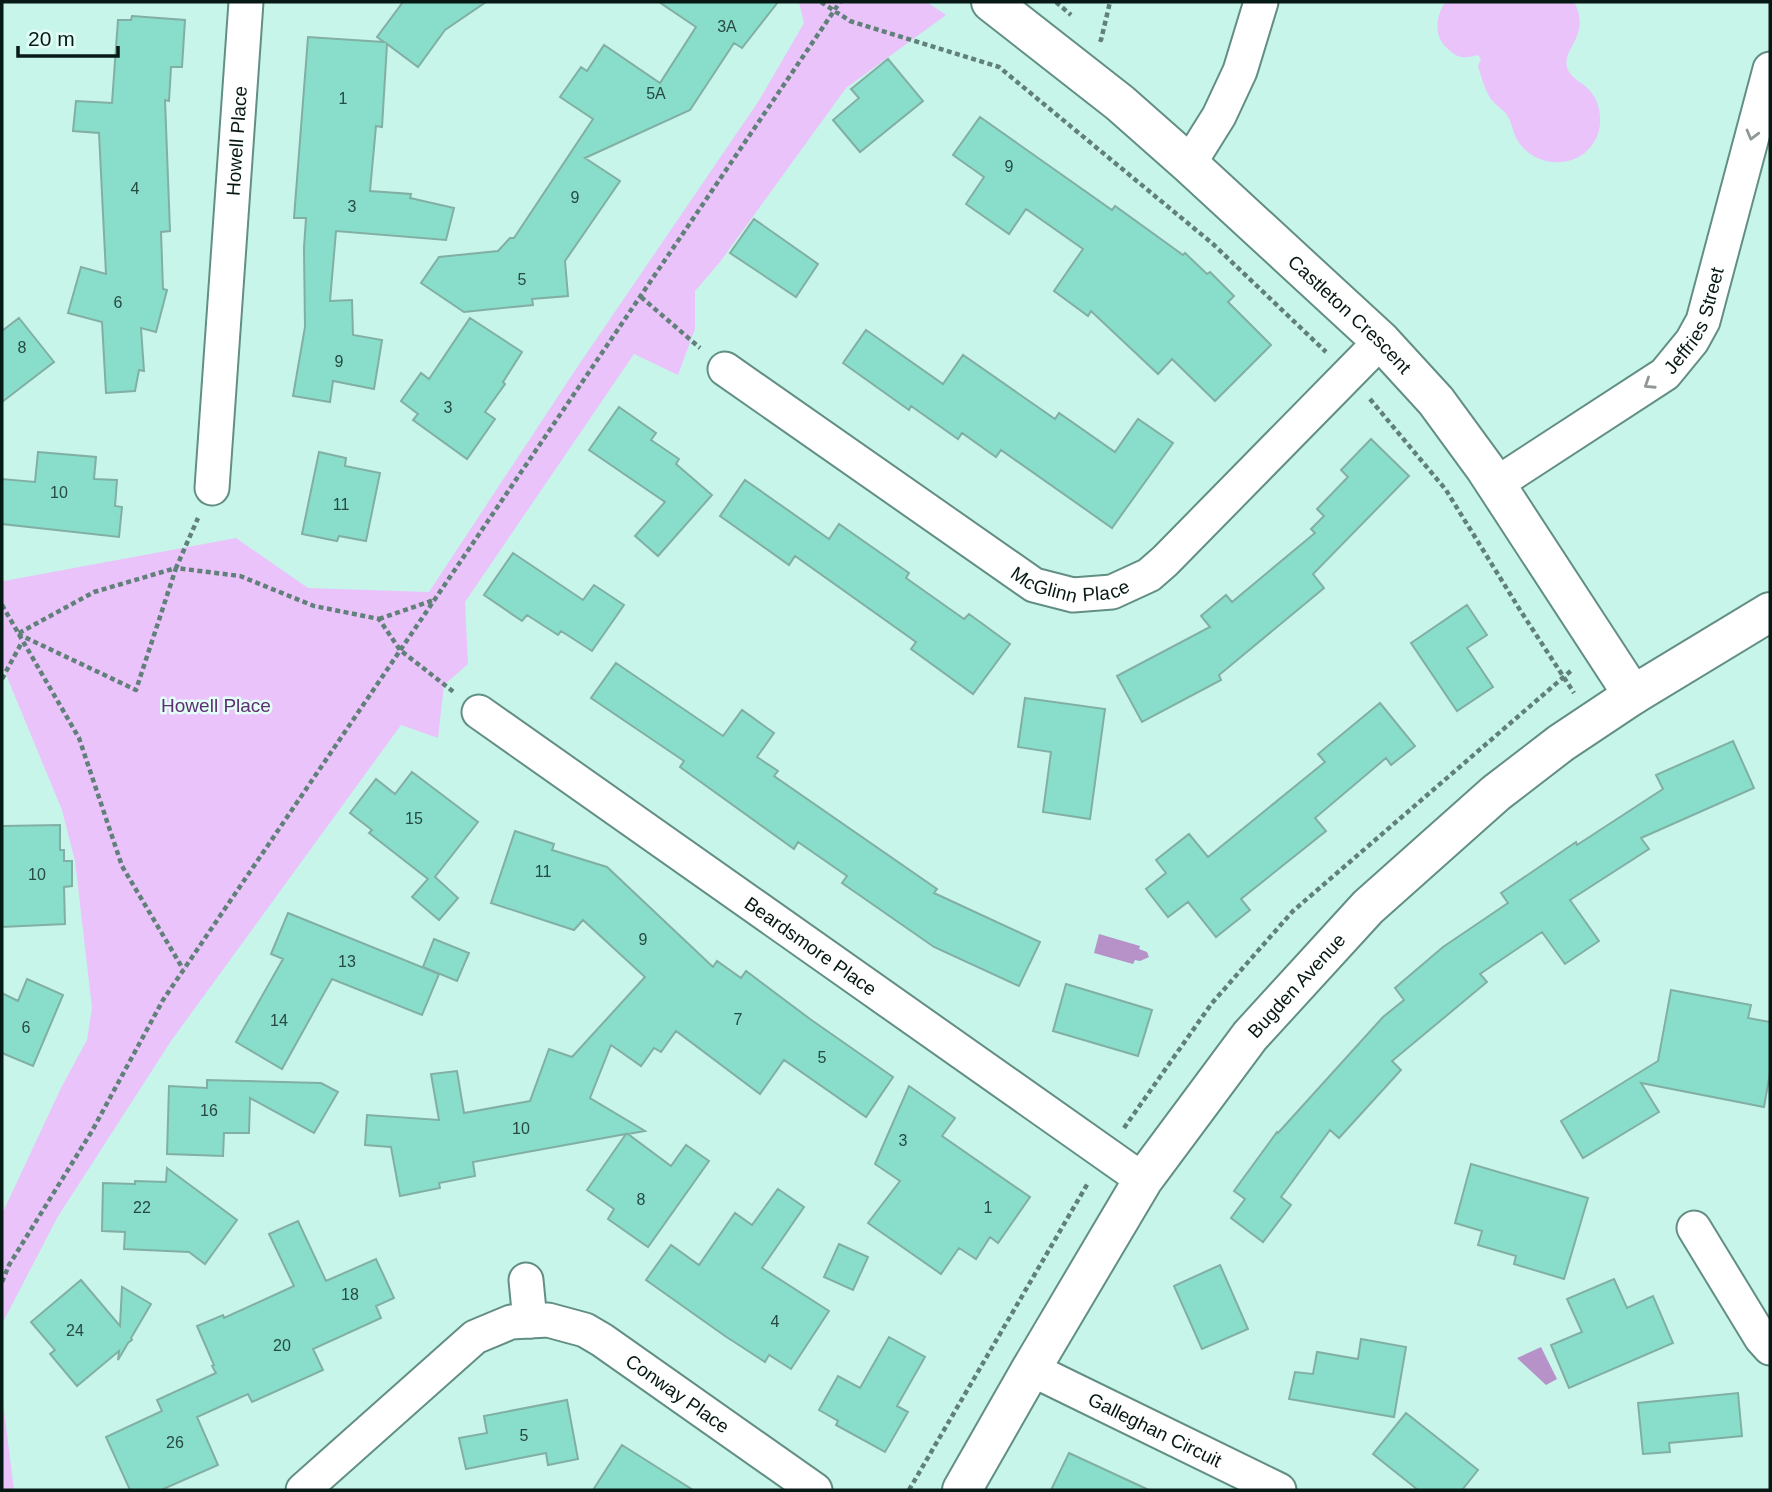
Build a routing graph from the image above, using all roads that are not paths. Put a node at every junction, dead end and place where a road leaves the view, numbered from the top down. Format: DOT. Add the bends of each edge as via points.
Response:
graph roads {
  1 [pos="246,2"];
  2 [pos="991,2"];
  3 [pos="1261,2"];
  4 [pos="1770,69"];
  5 [pos="1189,163"];
  6 [pos="1381,341"];
  7 [pos="725,369"];
  8 [pos="1496,484"];
  9 [pos="212,488"];
  10 [pos="1770,612"];
  11 [pos="1633,695"];
  12 [pos="479,712"];
  13 [pos="1143,1180"];
  14 [pos="1694,1228"];
  15 [pos="526,1280"];
  16 [pos="530,1321"];
  17 [pos="1770,1348"];
  18 [pos="1031,1369"];
  19 [pos="303,1490"];
  20 [pos="815,1490"];
  21 [pos="962,1490"];
  22 [pos="1279,1490"];
  1 -- 9 [label="street, Howell Place"];
  2 -- 5 [label="street, Castleton Crescent"];
  3 -- 5 [label="street" via="1240,71"];
  4 -- 8 [label="street, Jeffries Street, one-way" via="1703,321 1692,341 1665,374"];
  5 -- 6 [label="street, Castleton Crescent"];
  6 -- 7 [label="street, McGlinn Place" via="1149,575 1112,592 1073,595 1034,584"];
  6 -- 8 [label="street, Castleton Crescent" via="1436,401"];
  8 -- 11 [label="street, Castleton Crescent"];
  10 -- 11 [label="street, Bugden Avenue"];
  11 -- 13 [label="street, Bugden Avenue" via="1496,793 1368,907 1250,1036"];
  12 -- 13 [label="street, Beardsmore Place"];
  13 -- 18 [label="street, Bugden Avenue"];
  14 -- 17 [label="street"];
  15 -- 16 [label="street"];
  16 -- 19 [label="street, Conway Place" via="510,1322 475,1337"];
  16 -- 20 [label="street, Conway Place" via="548,1320 602,1340"];
  18 -- 21 [label="street, Bugden Avenue"];
  18 -- 22 [label="street, Galleghan Circuit"];
}
